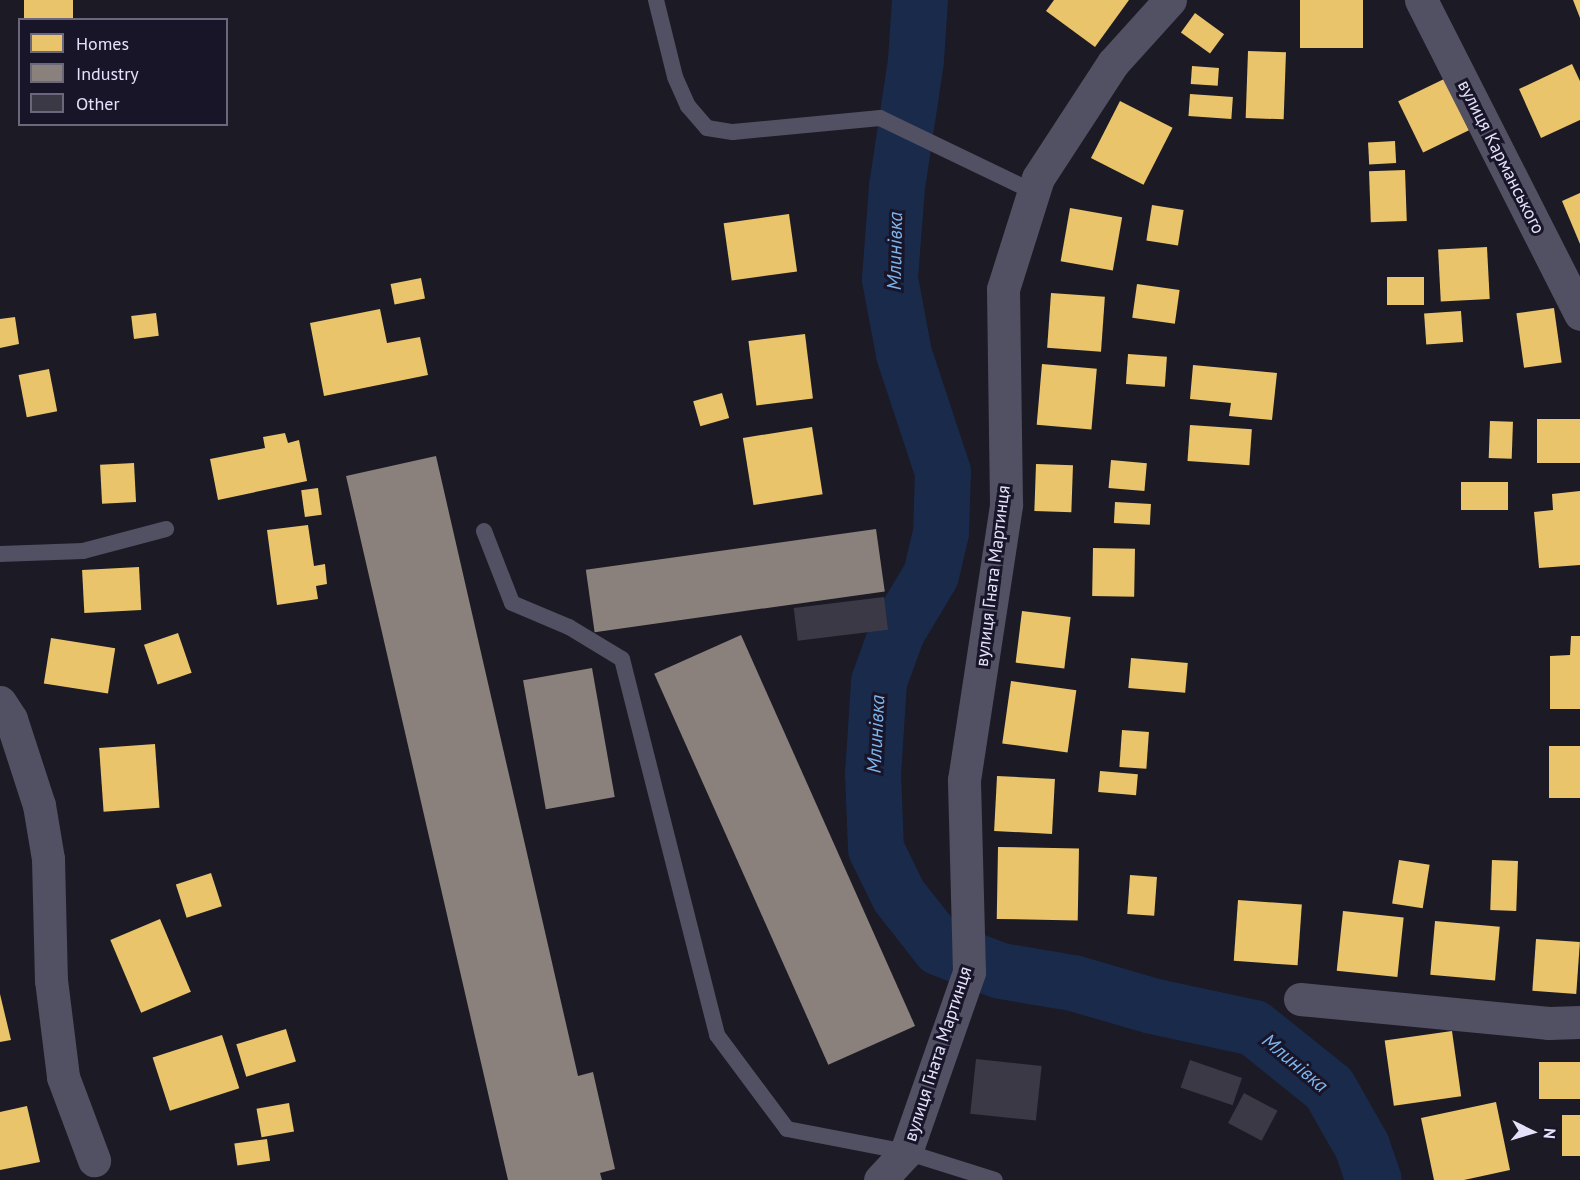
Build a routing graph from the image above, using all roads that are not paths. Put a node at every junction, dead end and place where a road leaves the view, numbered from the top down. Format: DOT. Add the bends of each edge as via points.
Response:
graph roads {
  1 [pos="656,0"];
  2 [pos="1170,0"];
  3 [pos="1420,0"];
  4 [pos="1034,192"];
  5 [pos="1580,314"];
  6 [pos="166,529"];
  7 [pos="484,531"];
  8 [pos="0,554"];
  9 [pos="0,702"];
  10 [pos="1300,999"];
  11 [pos="1580,1022"];
  12 [pos="906,1152"];
  13 [pos="94,1160"];
  14 [pos="880,1180"];
  15 [pos="995,1180"];
  1 -- 4 [label="lane" via="675,77 688,106 707,128 733,132 880,118"];
  2 -- 4 [label="street, вулиця Гната Мартинця" via="1113,63 1038,178"];
  3 -- 5 [label="street, вулиця Карманського"];
  4 -- 12 [label="street, вулиця Гната Мартинця" via="1003,290 1006,504 964,780 969,972"];
  6 -- 8 [label="lane" via="83,551"];
  7 -- 12 [label="lane" via="512,603 569,627 622,659 717,1035 787,1129"];
  9 -- 13 [label="street" via="11,719 39,806 48,859 51,980 63,1077"];
  10 -- 11 [label="street" via="1549,1023"];
  12 -- 14 [label="street, вулиця Гната Мартинця"];
  12 -- 15 [label="lane"];
}
